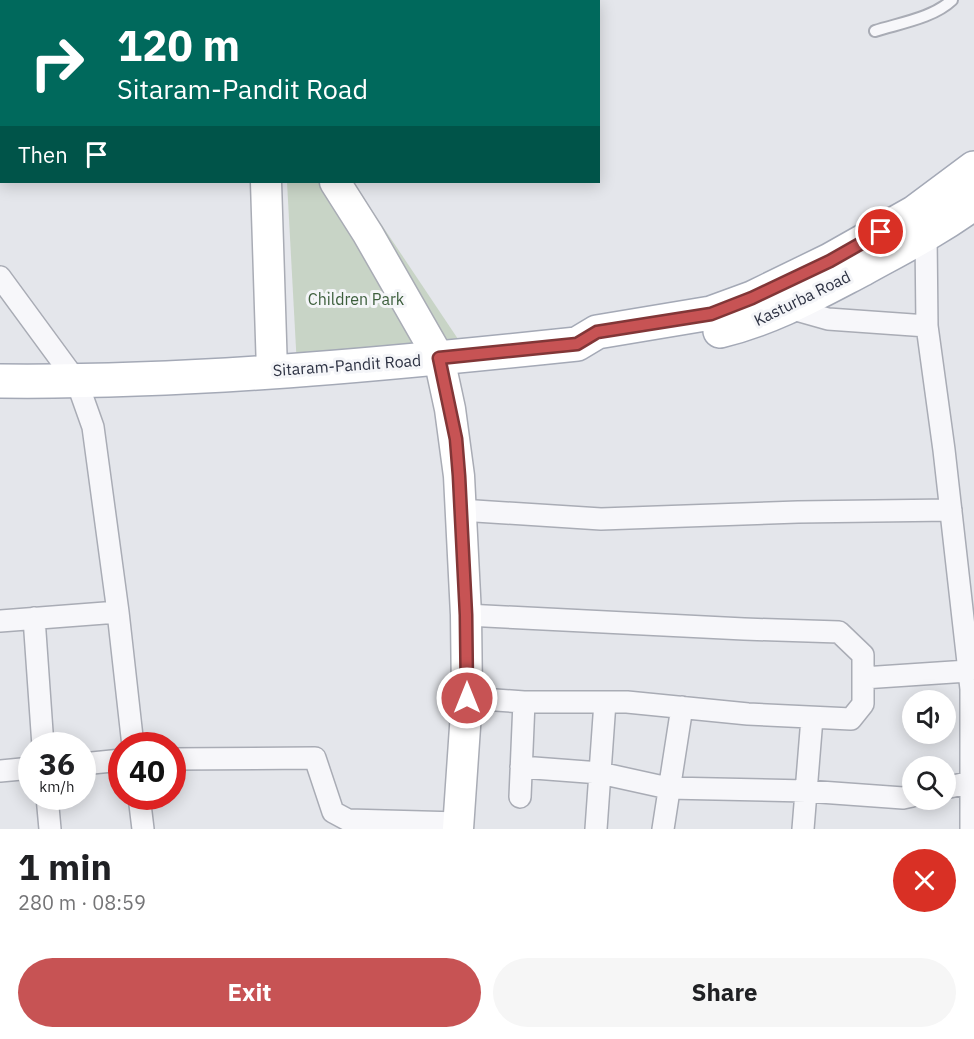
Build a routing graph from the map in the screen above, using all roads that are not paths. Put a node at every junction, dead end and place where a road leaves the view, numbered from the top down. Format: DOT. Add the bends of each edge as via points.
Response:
graph roads {
  1 [pos="952,0"];
  2 [pos="875,31"];
  3 [pos="974,168"];
  4 [pos="266,183"];
  5 [pos="337,183"];
  6 [pos="974,203"];
  7 [pos="920,224"];
  8 [pos="0,277"];
  9 [pos="789,308"];
  10 [pos="927,326"];
  11 [pos="577,344"];
  12 [pos="439,358"];
  13 [pos="272,371"];
  14 [pos="0,381"];
  15 [pos="76,382"];
  16 [pos="460,510"];
  17 [pos="951,510"];
  18 [pos="966,587"];
  19 [pos="118,612"];
  20 [pos="466,615"];
  21 [pos="34,618"];
  22 [pos="0,621"];
  23 [pos="968,671"];
  24 [pos="863,678"];
  25 [pos="467,698"];
  26 [pos="524,702"];
  27 [pos="605,702"];
  28 [pos="682,706"];
  29 [pos="812,718"];
  30 [pos="42,732"];
  31 [pos="131,732"];
  32 [pos="972,758"];
  33 [pos="186,759"];
  34 [pos="521,767"];
  35 [pos="18,769"];
  36 [pos="0,771"];
  37 [pos="600,773"];
  38 [pos="971,782"];
  39 [pos="956,785"];
  40 [pos="668,788"];
  41 [pos="806,791"];
  42 [pos="520,797"];
  43 [pos="902,798"];
  44 [pos="48,810"];
  45 [pos="141,810"];
  46 [pos="458,826"];
  47 [pos="50,829"];
  48 [pos="143,829"];
  49 [pos="596,829"];
  50 [pos="663,829"];
  51 [pos="803,829"];
  52 [pos="971,829"];
  1 -- 2 [label="lane" via="923,16"];
  3 -- 7 [label="main road, Sitaram-Pandit Road"];
  4 -- 13 [label="street"];
  5 -- 12 [label="street"];
  6 -- 7 [label="main road, Kasturba Road" via="943,226"];
  7 -- 9 [label="main road, Kasturba Road"];
  7 -- 10 [label="street"];
  7 -- 11 [label="main road, Sitaram-Pandit Road" via="711,314 597,332"];
  8 -- 15 [label="street"];
  9 -- 10 [label="street" via="828,319"];
  9 -- 11 [label="main road, Kasturba Road" via="747,324 654,344 600,350"];
  10 -- 17 [label="street"];
  11 -- 12 [label="main road, Sitaram-Pandit Road"];
  12 -- 13 [label="main road, Sitaram-Pandit Road"];
  12 -- 16 [label="street" via="456,439"];
  13 -- 15 [label="main road, Sitaram-Pandit Road"];
  14 -- 15 [label="main road, Sitaram-Pandit Road"];
  15 -- 19 [label="street" via="93,427"];
  16 -- 17 [label="street" via="601,519"];
  16 -- 20 [label="street"];
  17 -- 18 [label="street"];
  18 -- 23 [label="street"];
  19 -- 21 [label="street"];
  19 -- 31 [label="street"];
  20 -- 24 [label="street" via="839,632 863,655"];
  20 -- 25 [label="street"];
  21 -- 22 [label="street"];
  21 -- 30 [label="street"];
  23 -- 24 [label="street"];
  23 -- 32 [label="street"];
  24 -- 29 [label="street" via="863,704 851,719"];
  25 -- 26 [label="street"];
  25 -- 46 [label="street"];
  26 -- 27 [label="street"];
  26 -- 34 [label="street"];
  27 -- 28 [label="street"];
  27 -- 37 [label="street"];
  28 -- 29 [label="street"];
  28 -- 40 [label="street"];
  29 -- 41 [label="street"];
  32 -- 38 [label="street"];
  33 -- 46 [label="street" via="315,758 333,812 348,819"];
  34 -- 37 [label="street"];
  34 -- 42 [label="street"];
  35 -- 36 [label="street"];
  37 -- 40 [label="street"];
  37 -- 49 [label="street"];
  38 -- 39 [label="street"];
  38 -- 52 [label="street"];
  40 -- 41 [label="street"];
  40 -- 50 [label="street"];
  41 -- 43 [label="street"];
  41 -- 51 [label="street"];
  44 -- 47 [label="street"];
  45 -- 48 [label="street"];
}
